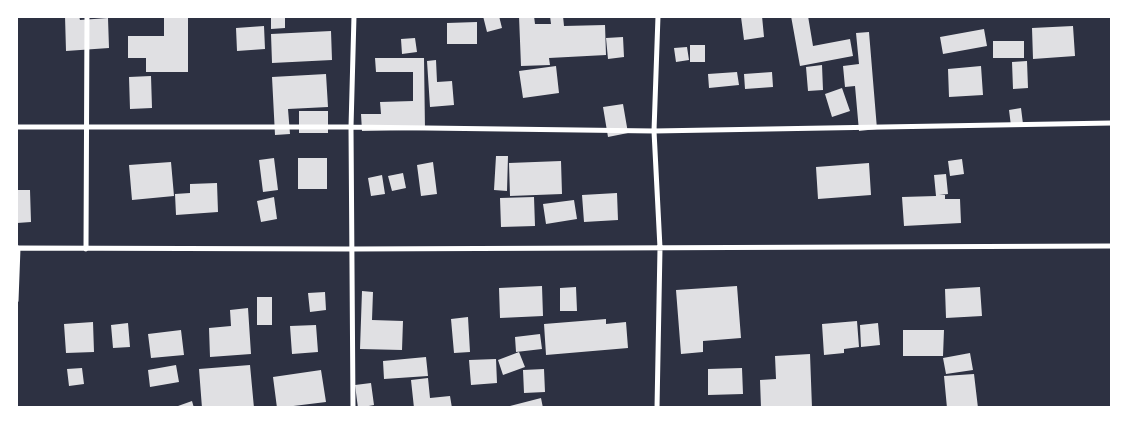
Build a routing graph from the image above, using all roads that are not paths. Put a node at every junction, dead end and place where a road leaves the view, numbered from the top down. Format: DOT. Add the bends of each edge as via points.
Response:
graph roads {
  1 [pos="87,16"];
  2 [pos="354,16"];
  3 [pos="658,16"];
  4 [pos="1112,124"];
  5 [pos="16,127"];
  6 [pos="87,127"];
  7 [pos="352,128"];
  8 [pos="654,131"];
  9 [pos="1112,246"];
  10 [pos="17,248"];
  11 [pos="86,248"];
  12 [pos="660,248"];
  13 [pos="352,249"];
  14 [pos="16,301"];
  15 [pos="353,408"];
  16 [pos="657,408"];
  1 -- 6 [label="street"];
  2 -- 7 [label="street"];
  3 -- 8 [label="street"];
  4 -- 8 [label="street"];
  5 -- 6 [label="street"];
  6 -- 7 [label="street"];
  6 -- 11 [label="street"];
  7 -- 8 [label="street"];
  7 -- 13 [label="street"];
  8 -- 12 [label="street"];
  9 -- 12 [label="street"];
  10 -- 11 [label="street"];
  10 -- 14 [label="street"];
  11 -- 13 [label="street"];
  12 -- 13 [label="street"];
  12 -- 16 [label="street"];
  13 -- 15 [label="street"];
}
